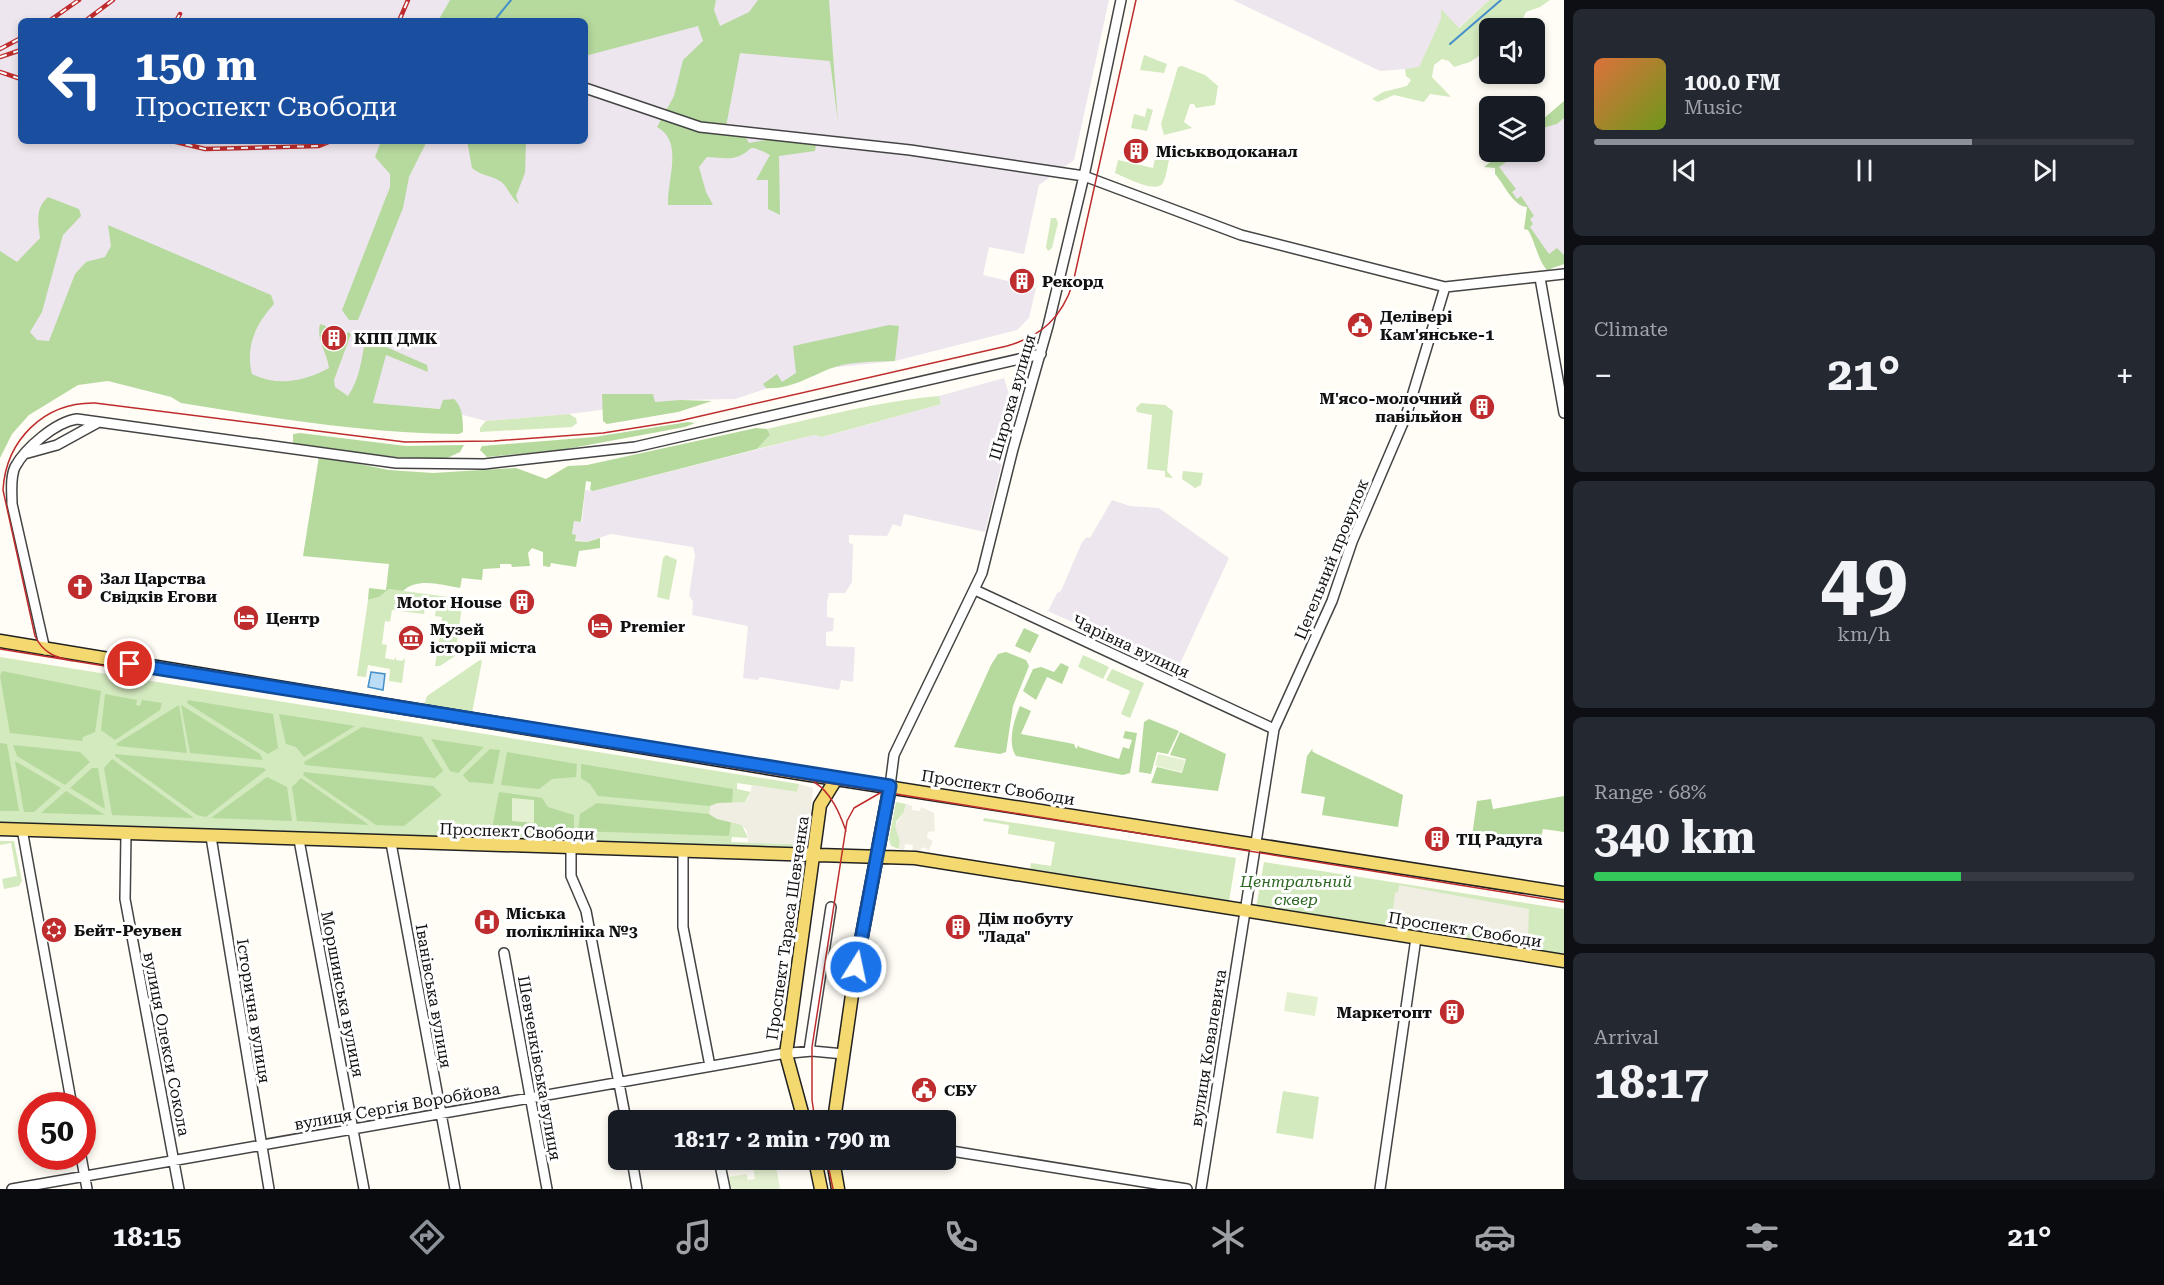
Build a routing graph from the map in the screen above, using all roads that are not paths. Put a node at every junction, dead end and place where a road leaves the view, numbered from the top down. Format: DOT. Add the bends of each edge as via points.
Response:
graph roads {
  1 [pos="1121,0"];
  2 [pos="588,89"];
  3 [pos="1084,176"];
  4 [pos="1564,274"];
  5 [pos="1540,278"];
  6 [pos="1445,287"];
  7 [pos="1041,354"];
  8 [pos="1564,413"];
  9 [pos="97,423"];
  10 [pos="25,454"];
  11 [pos="975,590"];
  12 [pos="0,640"];
  13 [pos="45,650"];
  14 [pos="1274,729"];
  15 [pos="836,779"];
  16 [pos="890,786"];
  17 [pos="0,829"];
  18 [pos="22,829"];
  19 [pos="126,834"];
  20 [pos="211,837"];
  21 [pos="298,840"];
  22 [pos="391,843"];
  23 [pos="1256,844"];
  24 [pos="571,849"];
  25 [pos="683,852"];
  26 [pos="879,855"];
  27 [pos="815,856"];
  28 [pos="1564,893"];
  29 [pos="831,907"];
  30 [pos="1244,911"];
  31 [pos="1416,938"];
  32 [pos="504,953"];
  33 [pos="1564,960"];
  34 [pos="809,1051"];
  35 [pos="786,1054"];
  36 [pos="844,1054"];
  37 [pos="710,1066"];
  38 [pos="620,1082"];
  39 [pos="69,1092"];
  40 [pos="529,1098"];
  41 [pos="624,1110"];
  42 [pos="801,1110"];
  43 [pos="836,1110"];
  44 [pos="441,1114"];
  45 [pos="353,1129"];
  46 [pos="261,1145"];
  47 [pos="956,1152"];
  48 [pos="174,1161"];
  49 [pos="84,1170"];
  50 [pos="634,1170"];
  51 [pos="721,1170"];
  52 [pos="817,1170"];
  53 [pos="835,1170"];
  54 [pos="85,1177"];
  55 [pos="12,1189"];
  56 [pos="87,1189"];
  57 [pos="179,1189"];
  58 [pos="269,1189"];
  59 [pos="364,1189"];
  60 [pos="455,1189"];
  61 [pos="547,1189"];
  62 [pos="637,1189"];
  63 [pos="725,1189"];
  64 [pos="821,1189"];
  65 [pos="838,1189"];
  66 [pos="1188,1189"];
  67 [pos="1201,1189"];
  68 [pos="1380,1189"];
  1 -- 3 [label="street, Широка вулиця"];
  2 -- 3 [label="street" via="700,127 910,150"];
  3 -- 6 [label="street" via="1240,236"];
  3 -- 7 [label="street, Широка вулиця"];
  4 -- 5 [label="street"];
  5 -- 6 [label="street"];
  5 -- 8 [label="street"];
  6 -- 14 [label="street, Цегельний провулок" via="1406,416 1352,542 1332,601"];
  7 -- 9 [label="street" via="635,447 484,464 396,463"];
  7 -- 11 [label="street, Широка вулиця"];
  9 -- 10 [label="street" via="57,445"];
  9 -- 10 [label="street" via="66,421"];
  10 -- 13 [label="street" via="11,483 12,504"];
  11 -- 14 [label="street, Чарівна вулиця"];
  11 -- 16 [label="street, Широка вулиця" via="894,755"];
  12 -- 13 [label="main road, Проспект Свободи"];
  13 -- 15 [label="main road, Проспект Свободи"];
  14 -- 23 [label="street, Цегельний провулок"];
  15 -- 16 [label="main road, Проспект Свободи"];
  15 -- 27 [label="main road, Проспект Тараса Шевченка" via="820,805"];
  16 -- 23 [label="main road, Проспект Свободи"];
  16 -- 26 [label="main road"];
  17 -- 18 [label="main road, Проспект Свободи"];
  18 -- 19 [label="main road, Проспект Свободи"];
  18 -- 39 [label="street"];
  19 -- 20 [label="main road, Проспект Свободи"];
  19 -- 48 [label="street, вулиця Олекси Сокола" via="124,899"];
  20 -- 21 [label="main road, Проспект Свободи"];
  20 -- 46 [label="street, Історична вулиця"];
  21 -- 22 [label="main road, Проспект Свободи"];
  21 -- 45 [label="street, Моршинська вулиця"];
  22 -- 24 [label="main road, Проспект Свободи"];
  22 -- 44 [label="street, Іванівська вулиця"];
  23 -- 28 [label="main road, Проспект Свободи"];
  23 -- 30 [label="street, вулиця Ковалевича"];
  24 -- 25 [label="main road, Проспект Свободи"];
  24 -- 38 [label="street" via="571,876 586,911"];
  25 -- 27 [label="main road, Проспект Свободи"];
  25 -- 37 [label="street" via="683,927"];
  26 -- 27 [label="main road, Проспект Свободи"];
  26 -- 30 [label="main road, Проспект Свободи"];
  26 -- 36 [label="main road" via="870,886"];
  27 -- 35 [label="main road, Проспект Тараса Шевченка"];
  29 -- 34 [label="street"];
  30 -- 31 [label="main road, Проспект Свободи"];
  30 -- 67 [label="street, вулиця Ковалевича"];
  31 -- 33 [label="main road, Проспект Свободи"];
  31 -- 68 [label="street"];
  32 -- 40 [label="street, Шевченківська вулиця"];
  34 -- 35 [label="street, вулиця Сергія Воробйова"];
  34 -- 36 [label="street, вулиця Сергія Воробйова"];
  35 -- 37 [label="street, вулиця Сергія Воробйова"];
  35 -- 42 [label="main road, Проспект Тараса Шевченка"];
  36 -- 43 [label="main road"];
  37 -- 38 [label="street, вулиця Сергія Воробйова"];
  38 -- 40 [label="street, вулиця Сергія Воробйова"];
  38 -- 41 [label="street"];
  40 -- 44 [label="street, вулиця Сергія Воробйова"];
  40 -- 61 [label="street, Шевченківська вулиця"];
  44 -- 45 [label="street, вулиця Сергія Воробйова"];
  44 -- 60 [label="street, Іванівська вулиця"];
  45 -- 46 [label="street, вулиця Сергія Воробйова"];
  45 -- 59 [label="street, Моршинська вулиця"];
  46 -- 48 [label="street, вулиця Сергія Воробйова"];
  46 -- 58 [label="street, Історична вулиця"];
  47 -- 66 [label="street"];
  48 -- 54 [label="street, вулиця Сергія Воробйова"];
  48 -- 57 [label="street, вулиця Олекси Сокола"];
  49 -- 54 [label="street"];
  50 -- 62 [label="street"];
  51 -- 63 [label="street"];
  52 -- 64 [label="main road"];
  53 -- 65 [label="main road"];
  54 -- 55 [label="street, вулиця Сергія Воробйова"];
  54 -- 56 [label="street"];
}
